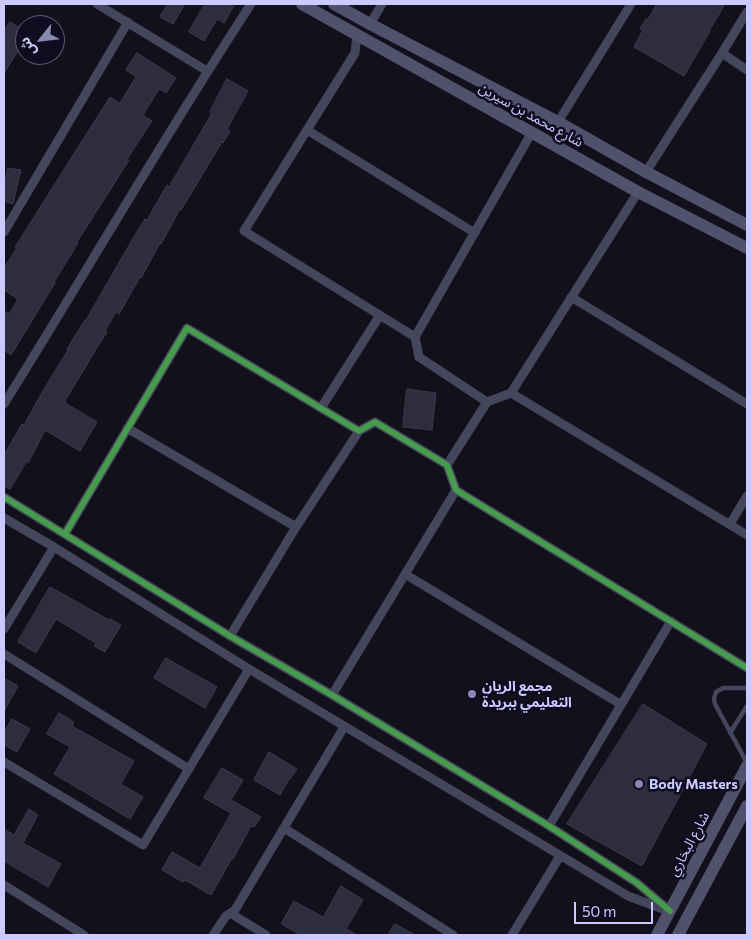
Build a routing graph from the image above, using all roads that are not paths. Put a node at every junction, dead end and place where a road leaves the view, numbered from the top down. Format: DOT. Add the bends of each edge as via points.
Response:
graph roads {
  1 [pos="97,4"];
  2 [pos="251,4"];
  3 [pos="302,4"];
  4 [pos="334,4"];
  5 [pos="382,4"];
  6 [pos="631,4"];
  7 [pos="747,12"];
  8 [pos="128,22"];
  9 [pos="370,24"];
  10 [pos="357,34"];
  11 [pos="722,53"];
  12 [pos="747,70"];
  13 [pos="207,71"];
  14 [pos="558,122"];
  15 [pos="307,130"];
  16 [pos="532,132"];
  17 [pos="646,172"];
  18 [pos="638,192"];
  19 [pos="747,225"];
  20 [pos="4,232"];
  21 [pos="474,233"];
  22 [pos="747,248"];
  23 [pos="571,297"];
  24 [pos="380,315"];
  25 [pos="416,337"];
  26 [pos="511,393"];
  27 [pos="487,402"];
  28 [pos="4,404"];
  29 [pos="747,404"];
  30 [pos="321,408"];
  31 [pos="127,428"];
  32 [pos="360,431"];
  33 [pos="446,465"];
  34 [pos="456,490"];
  35 [pos="747,496"];
  36 [pos="4,497"];
  37 [pos="4,518"];
  38 [pos="730,524"];
  39 [pos="296,527"];
  40 [pos="65,534"];
  41 [pos="747,534"];
  42 [pos="54,548"];
  43 [pos="405,574"];
  44 [pos="671,621"];
  45 [pos="4,629"];
  46 [pos="230,636"];
  47 [pos="4,654"];
  48 [pos="747,668"];
  49 [pos="249,669"];
  50 [pos="747,688"];
  51 [pos="332,695"];
  52 [pos="620,704"];
  53 [pos="747,706"];
  54 [pos="344,727"];
  55 [pos="730,733"];
  56 [pos="4,762"];
  57 [pos="747,764"];
  58 [pos="189,769"];
  59 [pos="747,806"];
  60 [pos="549,826"];
  61 [pos="284,828"];
  62 [pos="560,856"];
  63 [pos="4,885"];
  64 [pos="670,911"];
  65 [pos="230,913"];
  66 [pos="83,935"];
  67 [pos="213,935"];
  68 [pos="266,935"];
  69 [pos="453,935"];
  70 [pos="512,935"];
  71 [pos="658,935"];
  72 [pos="678,935"];
  1 -- 8 [label="street"];
  2 -- 13 [label="street"];
  3 -- 10 [label="street, شارع محمد بن سيرين"];
  4 -- 9 [label="street, شارع محمد بن سيرين"];
  5 -- 9 [label="street"];
  6 -- 14 [label="street"];
  7 -- 11 [label="street"];
  8 -- 13 [label="street"];
  8 -- 20 [label="street"];
  9 -- 14 [label="street, شارع محمد بن سيرين"];
  10 -- 15 [label="street" via="355,53"];
  10 -- 16 [label="street, شارع محمد بن سيرين"];
  11 -- 12 [label="street"];
  11 -- 17 [label="street"];
  13 -- 28 [label="street"];
  14 -- 17 [label="street, شارع محمد بن سيرين"];
  15 -- 21 [label="street"];
  15 -- 24 [label="street" via="244,231"];
  16 -- 18 [label="street, شارع محمد بن سيرين"];
  16 -- 21 [label="street"];
  17 -- 19 [label="street, شارع محمد بن سيرين"];
  18 -- 22 [label="street, شارع محمد بن سيرين"];
  18 -- 23 [label="street"];
  21 -- 25 [label="street"];
  23 -- 26 [label="street"];
  23 -- 29 [label="street"];
  24 -- 25 [label="street"];
  24 -- 30 [label="street"];
  25 -- 27 [label="street" via="419,357"];
  26 -- 27 [label="street"];
  26 -- 38 [label="street"];
  27 -- 33 [label="street"];
  30 -- 31 [label="street" via="186,328"];
  30 -- 32 [label="street"];
  31 -- 39 [label="street"];
  31 -- 40 [label="street"];
  32 -- 33 [label="street" via="375,422"];
  32 -- 39 [label="street"];
  33 -- 34 [label="street"];
  34 -- 43 [label="street"];
  34 -- 44 [label="street"];
  35 -- 38 [label="street"];
  36 -- 40 [label="street"];
  37 -- 42 [label="street"];
  38 -- 41 [label="street"];
  39 -- 46 [label="street"];
  40 -- 46 [label="street"];
  42 -- 45 [label="street"];
  42 -- 49 [label="street"];
  43 -- 51 [label="street"];
  43 -- 52 [label="street"];
  44 -- 48 [label="street"];
  44 -- 52 [label="street"];
  46 -- 51 [label="street"];
  47 -- 58 [label="street"];
  49 -- 54 [label="street"];
  49 -- 58 [label="street"];
  50 -- 55 [label="lane" via="723,688 714,694 715,704"];
  51 -- 60 [label="street"];
  52 -- 60 [label="street"];
  53 -- 55 [label="lane"];
  54 -- 61 [label="street"];
  54 -- 62 [label="street"];
  55 -- 57 [label="lane"];
  56 -- 58 [label="street" via="143,845"];
  57 -- 64 [label="street, شارع البخاري"];
  59 -- 72 [label="street"];
  60 -- 64 [label="street" via="637,884"];
  61 -- 65 [label="street" via="235,910"];
  61 -- 69 [label="street"];
  62 -- 64 [label="street" via="628,896"];
  62 -- 70 [label="street"];
  63 -- 66 [label="street"];
  64 -- 71 [label="street, شارع البخاري"];
  65 -- 67 [label="street"];
  65 -- 68 [label="street"];
}
